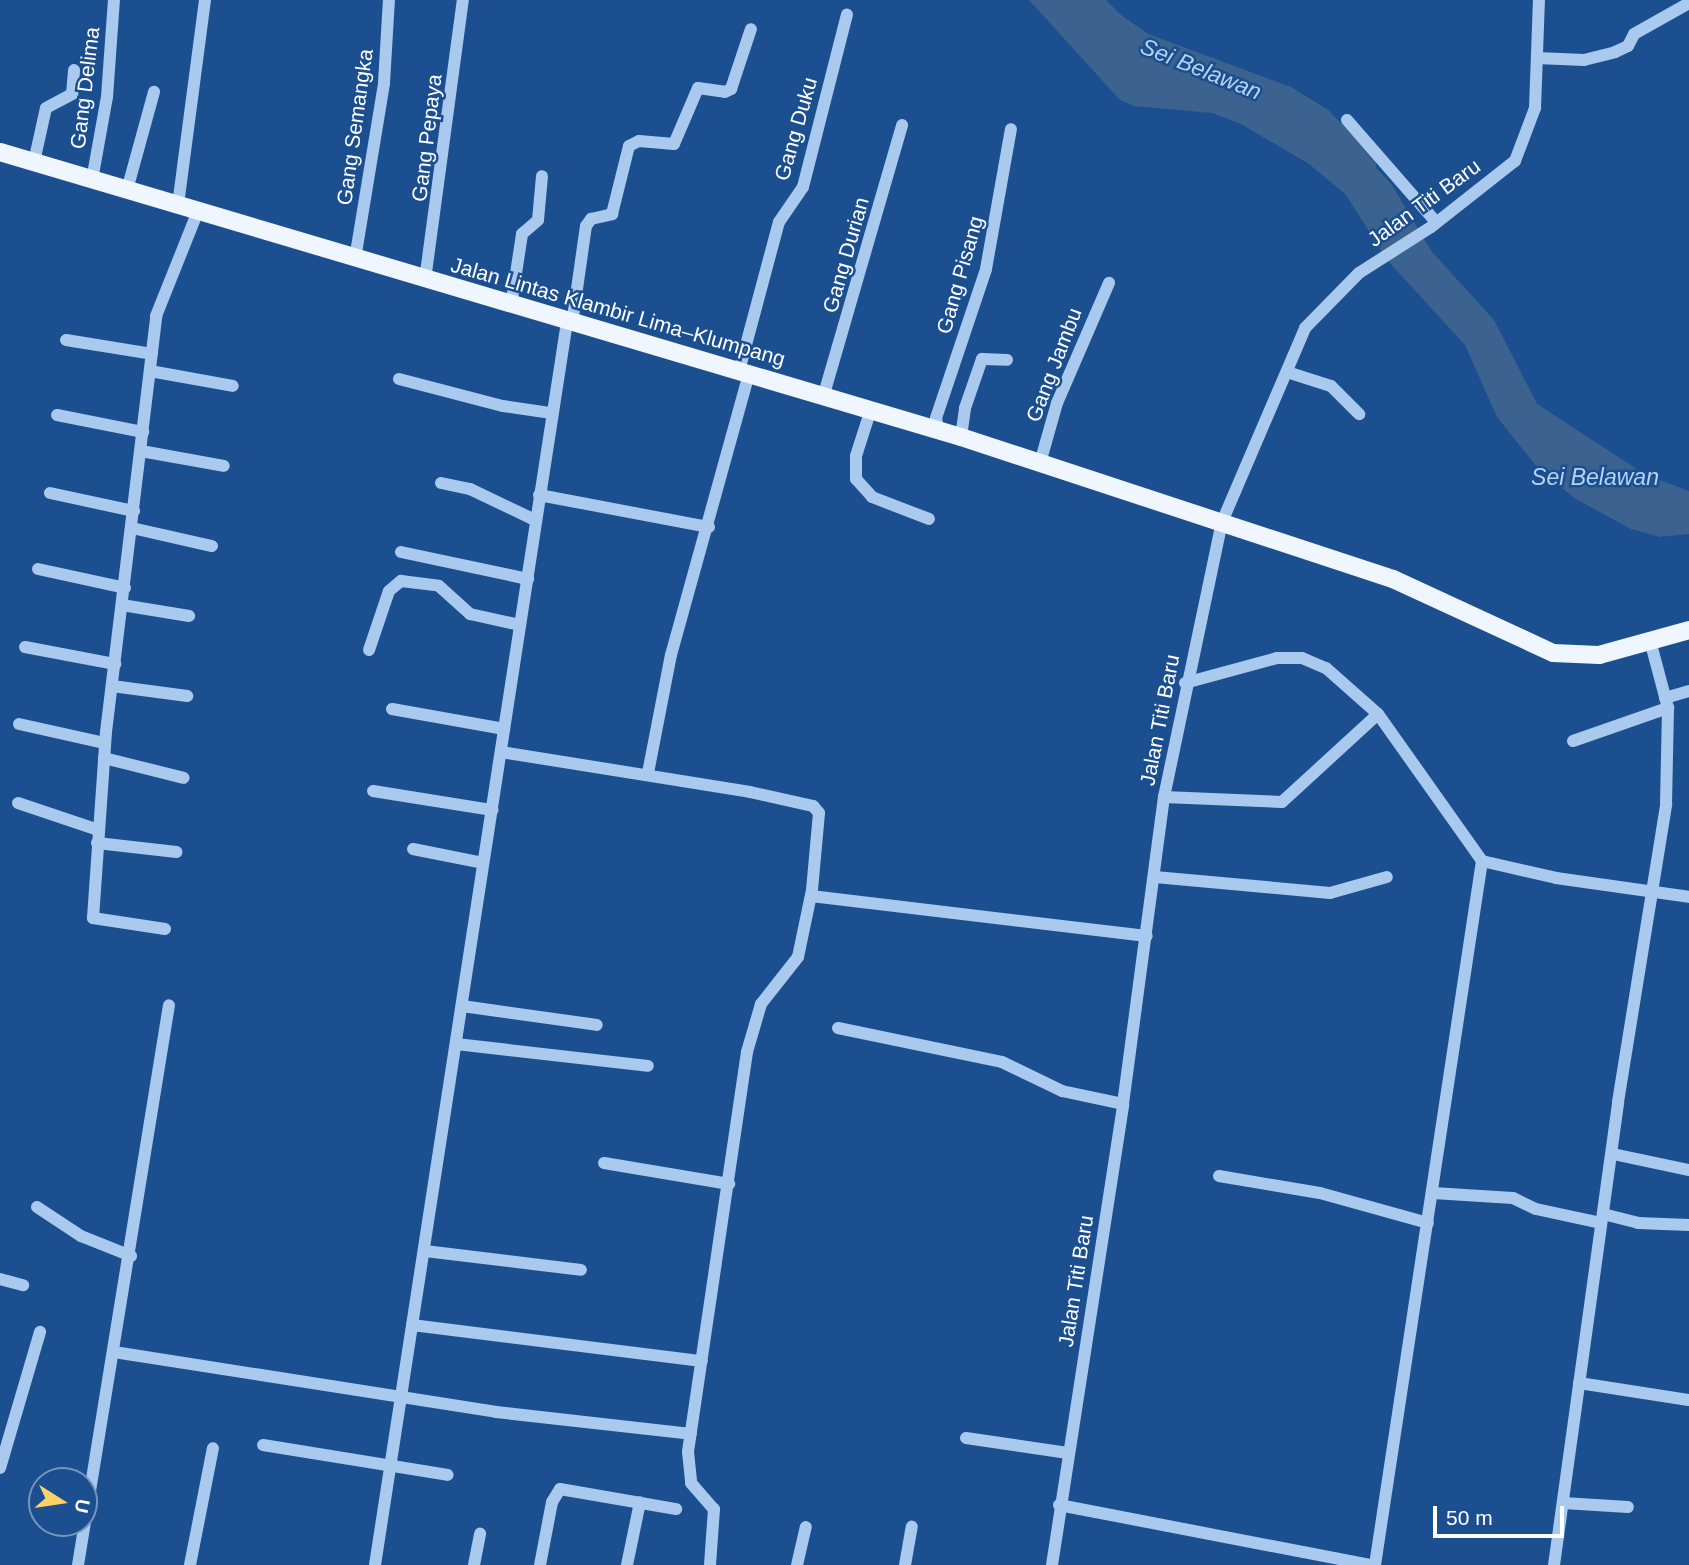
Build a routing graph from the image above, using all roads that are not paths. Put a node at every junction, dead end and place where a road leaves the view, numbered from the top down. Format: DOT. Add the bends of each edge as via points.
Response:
graph roads {
  1 [pos="114,0"];
  2 [pos="205,0"];
  3 [pos="389,0"];
  4 [pos="463,0"];
  5 [pos="1539,0"];
  6 [pos="1689,3"];
  7 [pos="847,15"];
  8 [pos="751,29"];
  9 [pos="1537,58"];
  10 [pos="74,70"];
  11 [pos="154,92"];
  12 [pos="1347,120"];
  13 [pos="902,125"];
  14 [pos="1011,129"];
  15 [pos="0,152"];
  16 [pos="34,162"];
  17 [pos="542,176"];
  18 [pos="92,180"];
  19 [pos="127,190"];
  20 [pos="178,205"];
  21 [pos="198,211"];
  22 [pos="1433,225"];
  23 [pos="355,259"];
  24 [pos="425,280"];
  25 [pos="1109,283"];
  26 [pos="511,306"];
  27 [pos="569,323"];
  28 [pos="66,340"];
  29 [pos="152,354"];
  30 [pos="1007,360"];
  31 [pos="150,371"];
  32 [pos="744,372"];
  33 [pos="1287,372"];
  34 [pos="399,379"];
  35 [pos="233,386"];
  36 [pos="824,394"];
  37 [pos="871,409"];
  38 [pos="551,413"];
  39 [pos="1360,414"];
  40 [pos="57,415"];
  41 [pos="938,429"];
  42 [pos="143,432"];
  43 [pos="961,437"];
  44 [pos="141,451"];
  45 [pos="1040,463"];
  46 [pos="224,466"];
  47 [pos="441,483"];
  48 [pos="50,493"];
  49 [pos="539,495"];
  50 [pos="134,511"];
  51 [pos="929,519"];
  52 [pos="535,520"];
  53 [pos="1222,522"];
  54 [pos="709,527"];
  55 [pos="132,528"];
  56 [pos="212,546"];
  57 [pos="401,552"];
  58 [pos="38,569"];
  59 [pos="527,579"];
  60 [pos="125,588"];
  61 [pos="122,605"];
  62 [pos="189,616"];
  63 [pos="520,625"];
  64 [pos="1689,630"];
  65 [pos="1651,644"];
  66 [pos="25,647"];
  67 [pos="369,650"];
  68 [pos="115,664"];
  69 [pos="1185,683"];
  70 [pos="112,686"];
  71 [pos="1689,691"];
  72 [pos="187,696"];
  73 [pos="1667,703"];
  74 [pos="392,709"];
  75 [pos="1378,714"];
  76 [pos="19,724"];
  77 [pos="504,729"];
  78 [pos="1573,741"];
  79 [pos="105,743"];
  80 [pos="502,752"];
  81 [pos="104,758"];
  82 [pos="648,773"];
  83 [pos="184,778"];
  84 [pos="373,791"];
  85 [pos="1164,797"];
  86 [pos="18,803"];
  87 [pos="492,810"];
  88 [pos="98,830"];
  89 [pos="97,843"];
  90 [pos="413,849"];
  91 [pos="176,852"];
  92 [pos="1482,861"];
  93 [pos="483,863"];
  94 [pos="1155,877"];
  95 [pos="1387,877"];
  96 [pos="1650,891"];
  97 [pos="811,896"];
  98 [pos="1689,897"];
  99 [pos="165,929"];
  100 [pos="1147,936"];
  101 [pos="170,1005"];
  102 [pos="462,1006"];
  103 [pos="597,1025"];
  104 [pos="838,1028"];
  105 [pos="456,1044"];
  106 [pos="648,1066"];
  107 [pos="1123,1104"];
  108 [pos="1613,1154"];
  109 [pos="604,1163"];
  110 [pos="1689,1170"];
  111 [pos="1219,1175"];
  112 [pos="729,1184"];
  113 [pos="1433,1193"];
  114 [pos="37,1207"];
  115 [pos="1602,1219"];
  116 [pos="1428,1223"];
  117 [pos="1689,1225"];
  118 [pos="425,1251"];
  119 [pos="131,1256"];
  120 [pos="581,1270"];
  121 [pos="0,1279"];
  122 [pos="23,1285"];
  123 [pos="412,1325"];
  124 [pos="40,1332"];
  125 [pos="114,1352"];
  126 [pos="702,1361"];
  127 [pos="1579,1383"];
  128 [pos="399,1397"];
  129 [pos="1689,1401"];
  130 [pos="691,1434"];
  131 [pos="966,1438"];
  132 [pos="263,1445"];
  133 [pos="213,1448"];
  134 [pos="1068,1453"];
  135 [pos="391,1467"];
  136 [pos="0,1468"];
  137 [pos="448,1475"];
  138 [pos="640,1502"];
  139 [pos="1563,1503"];
  140 [pos="1059,1505"];
  141 [pos="1628,1507"];
  142 [pos="676,1509"];
  143 [pos="806,1527"];
  144 [pos="912,1527"];
  145 [pos="480,1534"];
  146 [pos="78,1565"];
  147 [pos="190,1565"];
  148 [pos="375,1565"];
  149 [pos="474,1565"];
  150 [pos="540,1565"];
  151 [pos="627,1565"];
  152 [pos="710,1565"];
  153 [pos="797,1565"];
  154 [pos="905,1565"];
  155 [pos="1052,1565"];
  156 [pos="1373,1565"];
  157 [pos="1554,1565"];
  1 -- 18 [label="street, Gang Delima" via="107,97"];
  2 -- 20 [label="street"];
  3 -- 23 [label="street, Gang Semangka" via="384,83"];
  4 -- 24 [label="street, Gang Pepaya"];
  5 -- 9 [label="street, Jalan Titi Baru"];
  6 -- 9 [label="street" via="1634,34 1628,46 1615,52 1584,60"];
  7 -- 32 [label="street, Gang Duku" via="803,187 779,222"];
  8 -- 27 [label="street" via="732,89 698,88 674,144 639,141 629,146 612,214 590,219 586,226"];
  9 -- 22 [label="street, Jalan Titi Baru" via="1535,108 1515,161"];
  10 -- 16 [label="street" via="72,94 47,108"];
  11 -- 19 [label="street"];
  12 -- 22 [label="street"];
  13 -- 36 [label="street, Gang Durian"];
  14 -- 41 [label="street, Gang Pisang" via="986,270 936,418"];
  15 -- 16 [label="main road, Jalan Lintas Klambir Lima–Klumpang"];
  16 -- 18 [label="main road, Jalan Lintas Klambir Lima–Klumpang"];
  17 -- 26 [label="street" via="538,220 522,234"];
  18 -- 19 [label="main road, Jalan Lintas Klambir Lima–Klumpang"];
  19 -- 20 [label="main road, Jalan Lintas Klambir Lima–Klumpang"];
  20 -- 21 [label="main road, Jalan Lintas Klambir Lima–Klumpang"];
  21 -- 23 [label="main road, Jalan Lintas Klambir Lima–Klumpang"];
  21 -- 29 [label="street" via="156,316"];
  22 -- 33 [label="street, Jalan Titi Baru" via="1359,273 1304,328"];
  23 -- 24 [label="main road, Jalan Lintas Klambir Lima–Klumpang"];
  24 -- 26 [label="main road, Jalan Lintas Klambir Lima–Klumpang"];
  25 -- 45 [label="street, Gang Jambu" via="1057,402"];
  26 -- 27 [label="main road, Jalan Lintas Klambir Lima–Klumpang"];
  27 -- 32 [label="main road, Jalan Lintas Klambir Lima–Klumpang"];
  27 -- 38 [label="street"];
  28 -- 29 [label="street"];
  29 -- 31 [label="street"];
  30 -- 43 [label="street" via="982,359 965,408"];
  31 -- 35 [label="street"];
  31 -- 42 [label="street"];
  32 -- 36 [label="main road, Jalan Lintas Klambir Lima–Klumpang"];
  32 -- 54 [label="street, Gang Duku"];
  33 -- 39 [label="street" via="1331,386"];
  33 -- 53 [label="street, Jalan Titi Baru"];
  34 -- 38 [label="street" via="503,406"];
  36 -- 37 [label="main road, Jalan Lintas Klambir Lima–Klumpang"];
  37 -- 41 [label="main road, Jalan Lintas Klambir Lima–Klumpang"];
  37 -- 51 [label="street" via="856,456 856,479 872,497"];
  38 -- 49 [label="street"];
  40 -- 42 [label="street"];
  41 -- 43 [label="main road, Jalan Lintas Klambir Lima–Klumpang"];
  42 -- 44 [label="street"];
  43 -- 45 [label="main road, Jalan Lintas Klambir Lima–Klumpang"];
  44 -- 46 [label="street"];
  44 -- 50 [label="street"];
  45 -- 53 [label="main road, Jalan Lintas Klambir Lima–Klumpang"];
  47 -- 52 [label="street" via="470,489"];
  48 -- 50 [label="street"];
  49 -- 52 [label="street"];
  49 -- 54 [label="street"];
  50 -- 55 [label="street"];
  52 -- 59 [label="street"];
  53 -- 65 [label="main road, Jalan Lintas Klambir Lima–Klumpang" via="1392,579 1553,653 1599,655"];
  53 -- 69 [label="street, Jalan Titi Baru"];
  54 -- 82 [label="street, Gang Duku" via="671,655"];
  55 -- 56 [label="street"];
  55 -- 60 [label="street"];
  57 -- 59 [label="street"];
  58 -- 60 [label="street"];
  59 -- 63 [label="street"];
  60 -- 61 [label="street"];
  61 -- 62 [label="street"];
  61 -- 68 [label="street"];
  63 -- 67 [label="street" via="470,614 439,586 401,581 389,591"];
  63 -- 77 [label="street"];
  64 -- 65 [label="main road, Jalan Lintas Klambir Lima–Klumpang"];
  65 -- 73 [label="street"];
  66 -- 68 [label="street"];
  68 -- 70 [label="street"];
  69 -- 75 [label="street" via="1277,658 1302,659 1326,668"];
  69 -- 85 [label="street, Jalan Titi Baru"];
  70 -- 72 [label="street"];
  70 -- 79 [label="street"];
  71 -- 73 [label="street"];
  73 -- 78 [label="street"];
  73 -- 96 [label="street" via="1670,768 1661,848"];
  74 -- 77 [label="street"];
  75 -- 85 [label="street" via="1282,802"];
  75 -- 92 [label="street"];
  76 -- 79 [label="street"];
  77 -- 80 [label="street"];
  79 -- 81 [label="street"];
  80 -- 82 [label="street"];
  80 -- 87 [label="street"];
  81 -- 83 [label="street"];
  81 -- 88 [label="street"];
  82 -- 97 [label="street" via="816,808 820,822"];
  84 -- 87 [label="street"];
  85 -- 94 [label="street, Jalan Titi Baru"];
  86 -- 88 [label="street"];
  87 -- 93 [label="street"];
  88 -- 89 [label="street"];
  89 -- 91 [label="street"];
  89 -- 99 [label="street" via="93,918"];
  90 -- 93 [label="street"];
  92 -- 96 [label="street" via="1556,878"];
  92 -- 113 [label="street"];
  93 -- 102 [label="street"];
  94 -- 95 [label="street" via="1330,893"];
  94 -- 100 [label="street, Jalan Titi Baru"];
  96 -- 98 [label="street"];
  96 -- 108 [label="street"];
  97 -- 100 [label="street"];
  97 -- 112 [label="street" via="798,957 754,1019"];
  100 -- 107 [label="street, Jalan Titi Baru"];
  101 -- 119 [label="street"];
  102 -- 103 [label="street"];
  102 -- 105 [label="street"];
  104 -- 107 [label="street" via="1002,1062 1062,1091"];
  105 -- 106 [label="street"];
  105 -- 118 [label="street"];
  107 -- 134 [label="street, Jalan Titi Baru"];
  108 -- 110 [label="street"];
  108 -- 115 [label="street"];
  109 -- 112 [label="street"];
  111 -- 116 [label="street" via="1320,1193"];
  112 -- 126 [label="street"];
  113 -- 115 [label="street" via="1513,1198 1536,1209"];
  113 -- 116 [label="street"];
  114 -- 119 [label="street" via="81,1236"];
  115 -- 117 [label="street"];
  115 -- 127 [label="street"];
  116 -- 156 [label="street"];
  118 -- 120 [label="street"];
  118 -- 123 [label="street"];
  119 -- 125 [label="street"];
  121 -- 122 [label="street"];
  123 -- 126 [label="street"];
  123 -- 128 [label="street"];
  124 -- 136 [label="street"];
  125 -- 128 [label="street"];
  125 -- 146 [label="street"];
  126 -- 130 [label="street"];
  127 -- 129 [label="street"];
  127 -- 139 [label="street"];
  128 -- 130 [label="street"];
  128 -- 135 [label="street"];
  130 -- 152 [label="street" via="691,1483 716,1517"];
  131 -- 134 [label="street"];
  132 -- 135 [label="street"];
  133 -- 147 [label="street"];
  134 -- 140 [label="street, Jalan Titi Baru"];
  135 -- 137 [label="street"];
  135 -- 148 [label="street"];
  138 -- 142 [label="street"];
  138 -- 150 [label="street" via="560,1489 552,1502"];
  138 -- 151 [label="street"];
  139 -- 141 [label="street"];
  139 -- 157 [label="street"];
  140 -- 155 [label="street, Jalan Titi Baru"];
  140 -- 156 [label="street"];
  143 -- 153 [label="street"];
  144 -- 154 [label="street"];
  145 -- 149 [label="street"];
}
